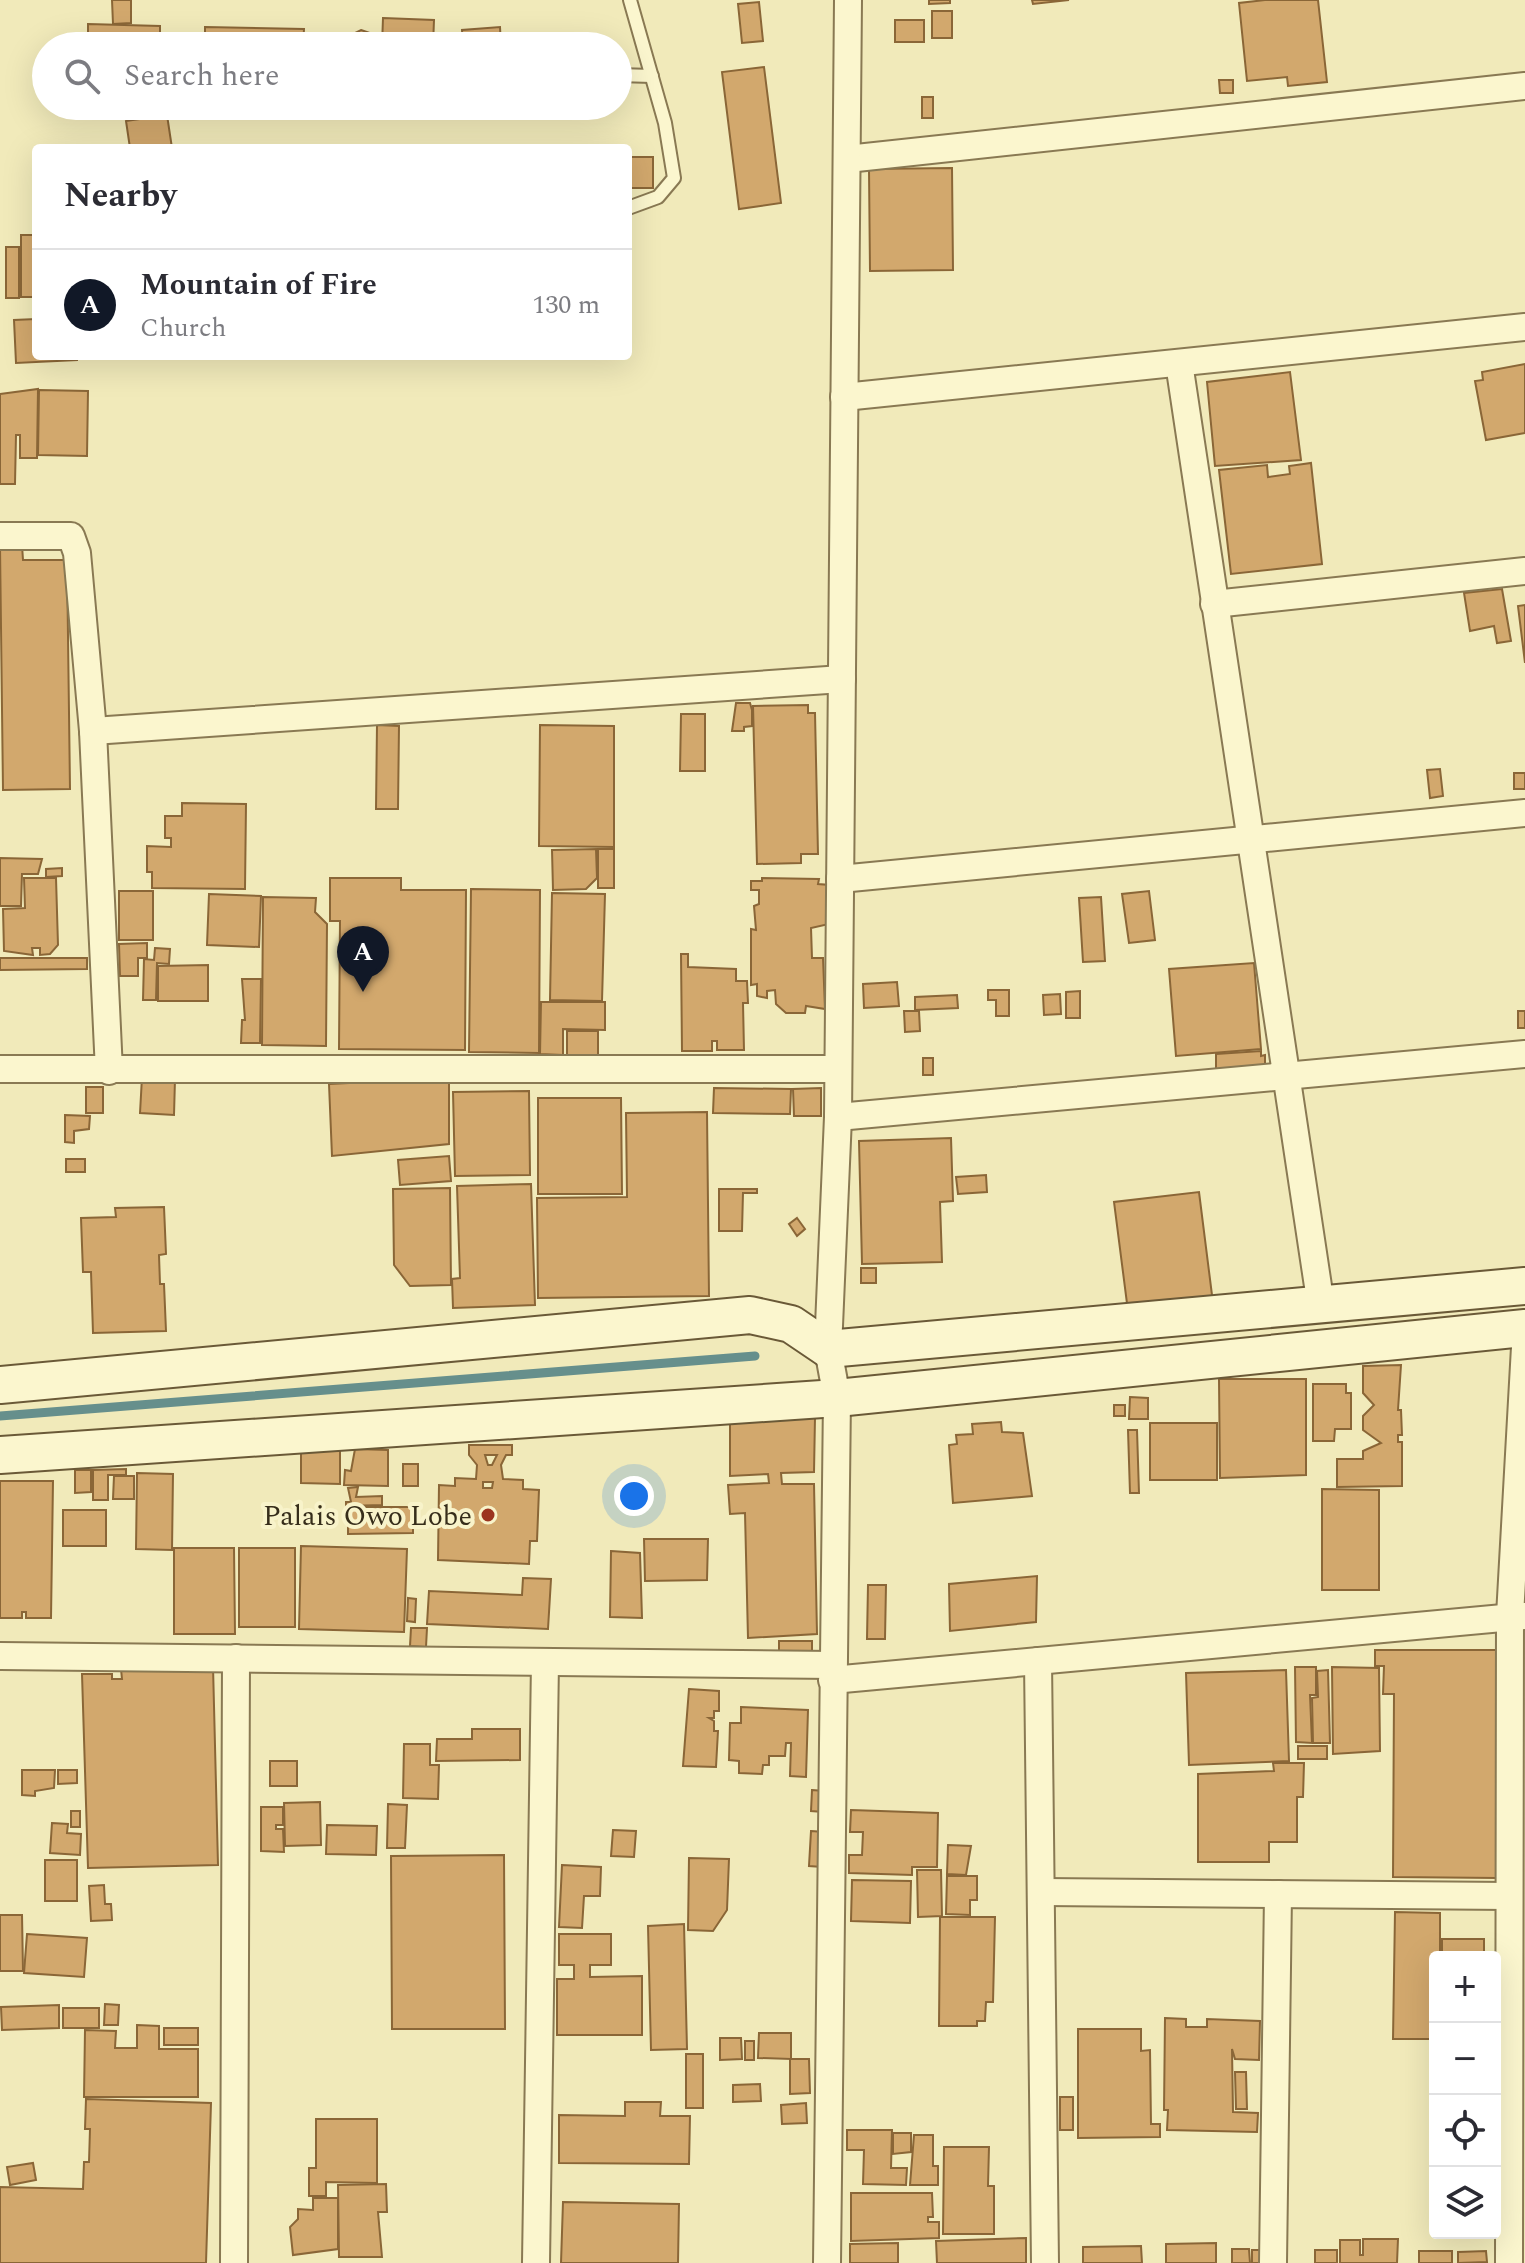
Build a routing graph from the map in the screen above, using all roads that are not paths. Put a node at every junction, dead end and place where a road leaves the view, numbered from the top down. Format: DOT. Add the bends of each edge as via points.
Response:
graph roads {
  1 [pos="630,0"];
  2 [pos="848,0"];
  3 [pos="632,75"];
  4 [pos="652,76"];
  5 [pos="1525,86"];
  6 [pos="847,159"];
  7 [pos="632,207"];
  8 [pos="1525,327"];
  9 [pos="1179,363"];
  10 [pos="844,397"];
  11 [pos="0,536"];
  12 [pos="1525,571"];
  13 [pos="1214,604"];
  14 [pos="842,679"];
  15 [pos="93,731"];
  16 [pos="1525,813"];
  17 [pos="1249,840"];
  18 [pos="840,879"];
  19 [pos="1525,1054"];
  20 [pos="0,1069"];
  21 [pos="838,1069"];
  22 [pos="109,1071"];
  23 [pos="1284,1077"];
  24 [pos="838,1117"];
  25 [pos="1525,1286"];
  26 [pos="1321,1306"];
  27 [pos="1525,1328"];
  28 [pos="1525,1347"];
  29 [pos="828,1349"];
  30 [pos="0,1385"];
  31 [pos="837,1398"];
  32 [pos="0,1455"];
  33 [pos="1517,1616"];
  34 [pos="0,1656"];
  35 [pos="236,1658"];
  36 [pos="1038,1661"];
  37 [pos="545,1662"];
  38 [pos="832,1672"];
  39 [pos="1043,1892"];
  40 [pos="1278,1894"];
  41 [pos="1509,1896"];
  42 [pos="234,2263"];
  43 [pos="536,2263"];
  44 [pos="827,2263"];
  45 [pos="1045,2263"];
  46 [pos="1273,2263"];
  47 [pos="1509,2263"];
  1 -- 4 [label="lane"];
  2 -- 6 [label="street"];
  3 -- 4 [label="lane"];
  4 -- 7 [label="lane" via="674,178 658,197"];
  5 -- 6 [label="street"];
  6 -- 10 [label="street"];
  8 -- 9 [label="street"];
  9 -- 10 [label="street"];
  9 -- 13 [label="street"];
  10 -- 14 [label="street"];
  11 -- 15 [label="street" via="71,536 77,553"];
  12 -- 13 [label="street"];
  13 -- 17 [label="street"];
  14 -- 15 [label="street"];
  14 -- 18 [label="street"];
  15 -- 22 [label="street"];
  16 -- 17 [label="street"];
  17 -- 18 [label="street"];
  17 -- 23 [label="street"];
  18 -- 21 [label="street"];
  19 -- 23 [label="street"];
  20 -- 22 [label="street"];
  21 -- 22 [label="street"];
  21 -- 24 [label="street"];
  23 -- 24 [label="street"];
  23 -- 26 [label="street"];
  24 -- 29 [label="street"];
  25 -- 26 [label="street"];
  26 -- 29 [label="street"];
  27 -- 31 [label="street"];
  28 -- 33 [label="street"];
  29 -- 30 [label="street" via="791,1324 750,1315"];
  29 -- 31 [label="street"];
  31 -- 32 [label="street"];
  31 -- 38 [label="street"];
  33 -- 36 [label="street"];
  33 -- 41 [label="street"];
  34 -- 35 [label="street"];
  35 -- 37 [label="street"];
  35 -- 42 [label="street"];
  36 -- 38 [label="street"];
  36 -- 39 [label="street"];
  37 -- 38 [label="street"];
  37 -- 43 [label="street"];
  38 -- 44 [label="street"];
  39 -- 40 [label="street"];
  39 -- 45 [label="street"];
  40 -- 41 [label="street"];
  40 -- 46 [label="street"];
  41 -- 47 [label="street"];
}
